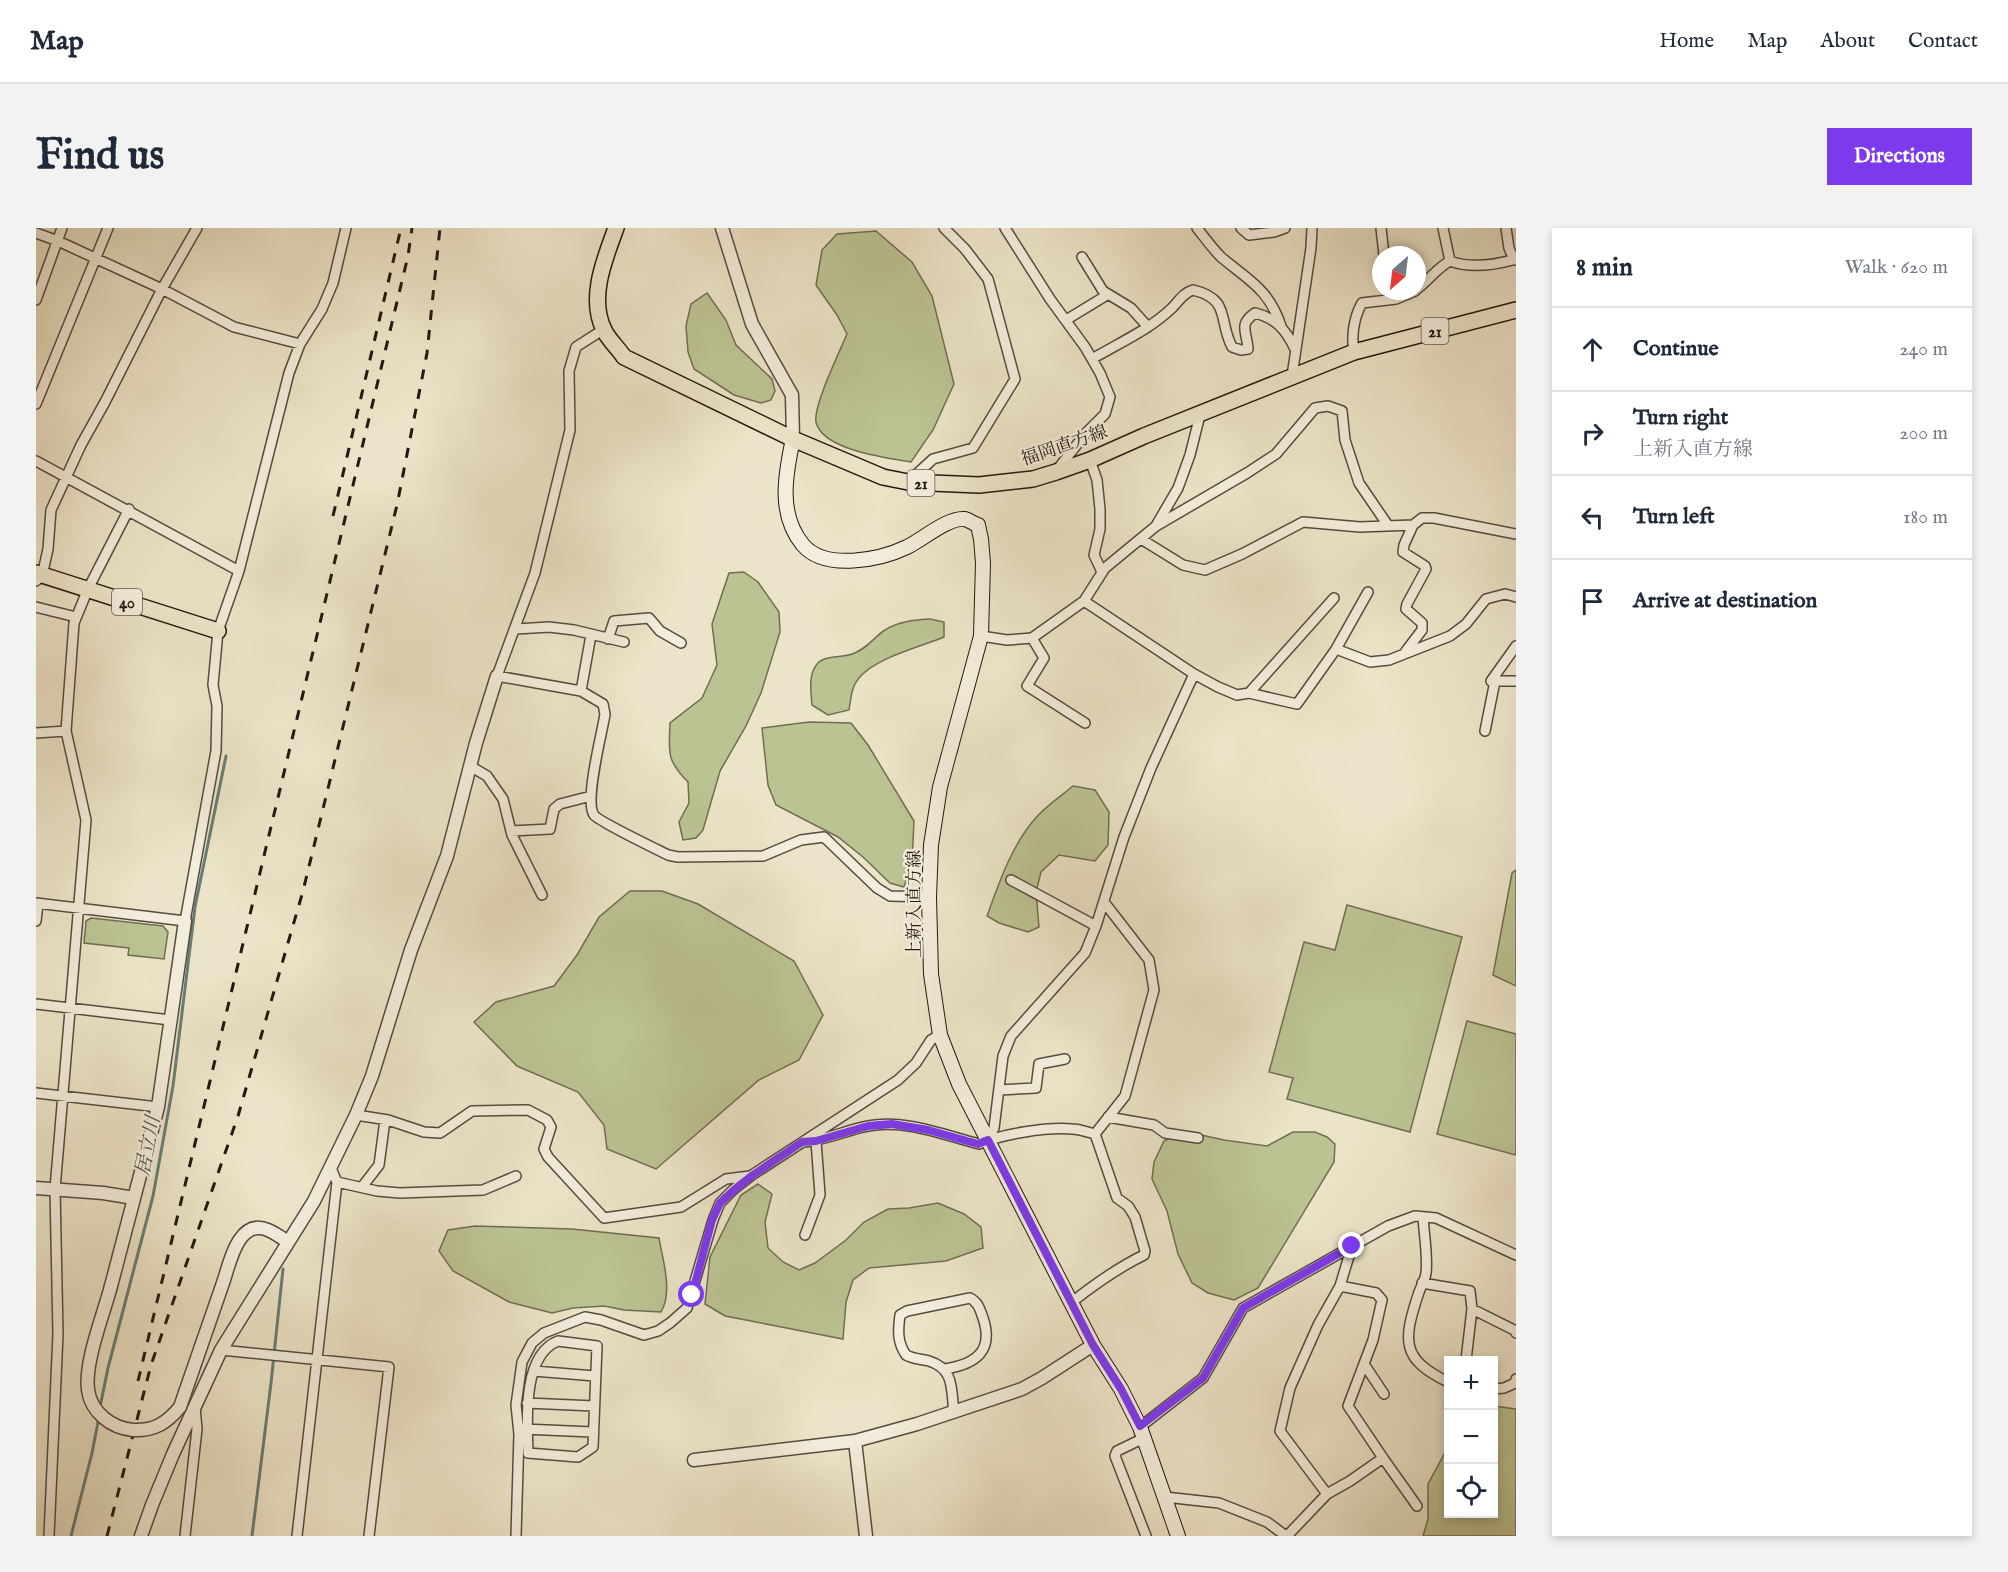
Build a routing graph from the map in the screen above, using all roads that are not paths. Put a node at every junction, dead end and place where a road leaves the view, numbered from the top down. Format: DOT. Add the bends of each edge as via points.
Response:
graph roads {
  1 [pos="62,228"];
  2 [pos="108,228"];
  3 [pos="197,228"];
  4 [pos="346,228"];
  5 [pos="616,228"];
  6 [pos="722,228"];
  7 [pos="944,228"];
  8 [pos="1005,228"];
  9 [pos="1197,228"];
  10 [pos="1240,228"];
  11 [pos="1282,228"];
  12 [pos="1312,228"];
  13 [pos="1381,228"];
  14 [pos="1443,228"];
  15 [pos="1506,228"];
  16 [pos="36,233"];
  17 [pos="58,241"];
  18 [pos="1383,246"];
  19 [pos="1082,257"];
  20 [pos="95,258"];
  21 [pos="1515,259"];
  22 [pos="1450,261"];
  23 [pos="1426,282"];
  24 [pos="162,289"];
  25 [pos="1107,295"];
  26 [pos="36,300"];
  27 [pos="1372,300"];
  28 [pos="1516,310"];
  29 [pos="1066,320"];
  30 [pos="1281,326"];
  31 [pos="1148,327"];
  32 [pos="604,329"];
  33 [pos="300,345"];
  34 [pos="1295,349"];
  35 [pos="1354,352"];
  36 [pos="1092,359"];
  37 [pos="1292,376"];
  38 [pos="36,405"];
  39 [pos="1200,415"];
  40 [pos="793,440"];
  41 [pos="1090,460"];
  42 [pos="36,461"];
  43 [pos="1056,472"];
  44 [pos="67,476"];
  45 [pos="908,482"];
  46 [pos="129,510"];
  47 [pos="1387,524"];
  48 [pos="1413,525"];
  49 [pos="1156,526"];
  50 [pos="1516,534"];
  51 [pos="1141,539"];
  52 [pos="240,571"];
  53 [pos="1102,572"];
  54 [pos="38,577"];
  55 [pos="88,589"];
  56 [pos="1368,592"];
  57 [pos="1516,597"];
  58 [pos="1334,598"];
  59 [pos="1084,602"];
  60 [pos="36,608"];
  61 [pos="76,616"];
  62 [pos="516,629"];
  63 [pos="218,631"];
  64 [pos="591,635"];
  65 [pos="981,636"];
  66 [pos="1032,638"];
  67 [pos="608,639"];
  68 [pos="624,642"];
  69 [pos="681,643"];
  70 [pos="1516,646"];
  71 [pos="1336,650"];
  72 [pos="1406,651"];
  73 [pos="1194,674"];
  74 [pos="498,676"];
  75 [pos="1495,681"];
  76 [pos="1516,681"];
  77 [pos="581,691"];
  78 [pos="1249,693"];
  79 [pos="1085,723"];
  80 [pos="66,731"];
  81 [pos="1485,732"];
  82 [pos="36,733"];
  83 [pos="470,766"];
  84 [pos="591,796"];
  85 [pos="511,831"];
  86 [pos="1011,880"];
  87 [pos="542,895"];
  88 [pos="929,897"];
  89 [pos="1104,902"];
  90 [pos="37,904"];
  91 [pos="79,910"];
  92 [pos="36,921"];
  93 [pos="185,921"];
  94 [pos="1096,926"];
  95 [pos="36,1004"];
  96 [pos="71,1008"];
  97 [pos="170,1020"];
  98 [pos="940,1035"];
  99 [pos="1065,1059"];
  100 [pos="999,1090"];
  101 [pos="36,1093"];
  102 [pos="62,1096"];
  103 [pos="158,1107"];
  104 [pos="356,1115"];
  105 [pos="1108,1117"];
  106 [pos="385,1120"];
  107 [pos="1095,1134"];
  108 [pos="1198,1138"];
  109 [pos="988,1140"];
  110 [pos="816,1141"];
  111 [pos="802,1142"];
  112 [pos="331,1168"];
  113 [pos="753,1175"];
  114 [pos="516,1176"];
  115 [pos="337,1182"];
  116 [pos="362,1187"];
  117 [pos="36,1188"];
  118 [pos="55,1189"];
  119 [pos="134,1198"];
  120 [pos="1423,1217"];
  121 [pos="805,1235"];
  122 [pos="288,1242"];
  123 [pos="1352,1246"];
  124 [pos="1516,1255"];
  125 [pos="1422,1282"];
  126 [pos="1340,1286"];
  127 [pos="1072,1302"];
  128 [pos="1472,1309"];
  129 [pos="1516,1333"];
  130 [pos="1093,1345"];
  131 [pos="222,1350"];
  132 [pos="1466,1356"];
  133 [pos="318,1360"];
  134 [pos="1364,1364"];
  135 [pos="945,1369"];
  136 [pos="534,1371"];
  137 [pos="596,1377"];
  138 [pos="1516,1379"];
  139 [pos="1444,1380"];
  140 [pos="1498,1389"];
  141 [pos="1384,1394"];
  142 [pos="527,1403"];
  143 [pos="594,1406"];
  144 [pos="195,1408"];
  145 [pos="954,1413"];
  146 [pos="523,1429"];
  147 [pos="592,1432"];
  148 [pos="1142,1432"];
  149 [pos="855,1442"];
  150 [pos="1383,1458"];
  151 [pos="694,1460"];
  152 [pos="1327,1494"];
  153 [pos="1165,1497"];
  154 [pos="1417,1506"];
  155 [pos="49,1536"];
  156 [pos="141,1536"];
  157 [pos="185,1536"];
  158 [pos="297,1536"];
  159 [pos="369,1536"];
  160 [pos="516,1536"];
  161 [pos="866,1536"];
  162 [pos="1146,1536"];
  163 [pos="1178,1536"];
  164 [pos="1286,1536"];
  1 -- 17 [label="street"];
  2 -- 20 [label="street"];
  3 -- 24 [label="street"];
  4 -- 33 [label="street" via="333,283"];
  5 -- 32 [label="main road, 福岡直方線 / 21" via="599,283 598,306"];
  6 -- 40 [label="street" via="752,324 792,395"];
  7 -- 45 [label="street" via="988,279 1016,379 973,448 933,459"];
  8 -- 29 [label="street"];
  9 -- 30 [label="street" via="1220,256 1258,286 1276,309"];
  10 -- 11 [label="street" via="1250,235"];
  12 -- 34 [label="street"];
  13 -- 18 [label="street"];
  14 -- 22 [label="street"];
  15 -- 21 [label="street"];
  16 -- 17 [label="street"];
  17 -- 20 [label="street"];
  17 -- 26 [label="street"];
  19 -- 25 [label="street"];
  20 -- 24 [label="street"];
  20 -- 38 [label="street"];
  21 -- 22 [label="street" via="1494,265"];
  22 -- 23 [label="street"];
  24 -- 33 [label="street" via="234,327"];
  24 -- 44 [label="street"];
  25 -- 29 [label="street"];
  25 -- 31 [label="street" via="1131,308"];
  27 -- 35 [label="street" via="1362,303 1358,310 1352,340"];
  28 -- 35 [label="main road, 福岡直方線 / 21"];
  29 -- 36 [label="street"];
  30 -- 31 [label="street" via="1255,313 1244,324 1248,349 1232,347 1220,305 1193,290"];
  30 -- 34 [label="street"];
  31 -- 36 [label="street"];
  32 -- 40 [label="main road, 福岡直方線 / 21" via="624,357"];
  32 -- 62 [label="street" via="576,347 569,371 570,430 535,573"];
  33 -- 52 [label="street" via="289,373"];
  34 -- 37 [label="street"];
  35 -- 37 [label="main road, 福岡直方線 / 21"];
  36 -- 43 [label="street" via="1110,397 1106,414"];
  37 -- 39 [label="main road, 福岡直方線 / 21"];
  39 -- 41 [label="main road, 福岡直方線 / 21"];
  39 -- 49 [label="street" via="1178,488"];
  40 -- 45 [label="main road, 福岡直方線 / 21" via="883,477"];
  40 -- 65 [label="main road, 上新入直方線" via="784,506 793,533 810,553 828,560 883,556 908,547 951,522 965,519 978,525 983,563"];
  41 -- 43 [label="main road, 福岡直方線 / 21"];
  41 -- 53 [label="street" via="1100,509 1094,555"];
  42 -- 44 [label="street"];
  43 -- 45 [label="main road, 福岡直方線 / 21" via="1033,479 979,485"];
  44 -- 46 [label="street"];
  44 -- 54 [label="street" via="51,510 48,549"];
  46 -- 52 [label="street"];
  46 -- 55 [label="street"];
  47 -- 48 [label="street"];
  47 -- 49 [label="street" via="1359,483 1345,440 1342,411 1328,406 1315,408 1276,454"];
  47 -- 51 [label="street" via="1360,527 1303,522 1205,570 1183,565"];
  48 -- 50 [label="street" via="1422,518 1434,518"];
  48 -- 72 [label="street" via="1403,552 1426,569 1406,609 1422,623 1422,630"];
  49 -- 51 [label="street"];
  51 -- 53 [label="street"];
  52 -- 63 [label="street"];
  53 -- 59 [label="street"];
  54 -- 55 [label="main road, 40"];
  55 -- 61 [label="street"];
  55 -- 63 [label="main road, 40"];
  56 -- 71 [label="street"];
  57 -- 72 [label="street" via="1505,594 1486,599 1466,624 1450,636"];
  58 -- 78 [label="street"];
  59 -- 66 [label="street"];
  59 -- 73 [label="street"];
  60 -- 61 [label="street"];
  61 -- 80 [label="street"];
  62 -- 64 [label="street" via="549,627"];
  62 -- 74 [label="street"];
  63 -- 93 [label="street" via="213,685 217,706 216,751"];
  64 -- 67 [label="street"];
  64 -- 77 [label="street"];
  65 -- 66 [label="street"];
  65 -- 88 [label="main road, 上新入直方線" via="940,787"];
  66 -- 79 [label="street" via="1044,658 1028,686"];
  67 -- 68 [label="street"];
  67 -- 69 [label="street" via="614,621 649,618 660,632"];
  70 -- 75 [label="street" via="1491,681"];
  71 -- 72 [label="street" via="1370,662 1389,660"];
  71 -- 78 [label="street" via="1298,704"];
  73 -- 78 [label="street" via="1237,695"];
  73 -- 89 [label="street" via="1131,817"];
  74 -- 77 [label="street"];
  74 -- 83 [label="street"];
  75 -- 76 [label="street"];
  75 -- 81 [label="street"];
  77 -- 84 [label="street" via="603,704 605,714"];
  80 -- 82 [label="street"];
  80 -- 91 [label="street" via="86,820"];
  83 -- 85 [label="street" via="487,776 498,790"];
  83 -- 104 [label="street" via="447,856"];
  84 -- 85 [label="street" via="560,804 554,809 550,829"];
  84 -- 88 [label="street" via="590,808 595,817 668,855 764,856 801,840 824,837 890,896"];
  85 -- 87 [label="street"];
  86 -- 94 [label="street"];
  88 -- 98 [label="main road, 上新入直方線" via="931,974"];
  89 -- 94 [label="street"];
  89 -- 105 [label="street" via="1149,960 1154,990 1125,1096"];
  90 -- 91 [label="street"];
  90 -- 92 [label="street"];
  91 -- 93 [label="street"];
  91 -- 96 [label="street"];
  93 -- 97 [label="street"];
  94 -- 100 [label="street" via="1084,953 1011,1036 1003,1056"];
  95 -- 96 [label="street"];
  96 -- 97 [label="street"];
  96 -- 102 [label="street"];
  97 -- 103 [label="street"];
  98 -- 109 [label="main road, 上新入直方線" via="959,1084"];
  98 -- 111 [label="street" via="930,1040 916,1063 898,1080"];
  99 -- 100 [label="street" via="1039,1064 1036,1088"];
  100 -- 109 [label="street" via="994,1128"];
  101 -- 102 [label="street"];
  102 -- 103 [label="street"];
  102 -- 118 [label="street"];
  103 -- 119 [label="street"];
  104 -- 106 [label="street"];
  104 -- 112 [label="street"];
  105 -- 107 [label="street"];
  105 -- 108 [label="street"];
  106 -- 113 [label="street" via="440,1133 472,1111 528,1110 547,1120 551,1127 544,1149 548,1157 604,1218 681,1207 726,1179"];
  106 -- 116 [label="street" via="379,1165"];
  107 -- 109 [label="street" via="1074,1129 1044,1130"];
  107 -- 127 [label="street" via="1117,1198 1135,1217 1145,1251"];
  109 -- 110 [label="street" via="978,1144 892,1124 868,1126"];
  109 -- 127 [label="main road, 上新入直方線"];
  110 -- 111 [label="street"];
  110 -- 121 [label="street" via="820,1195"];
  111 -- 113 [label="street"];
  112 -- 115 [label="street"];
  112 -- 122 [label="street"];
  113 -- 146 [label="street" via="720,1203 687,1308 670,1323 644,1335 585,1317 544,1333 532,1343 522,1362 516,1405"];
  114 -- 116 [label="street" via="483,1190 400,1193"];
  115 -- 116 [label="street"];
  115 -- 133 [label="street"];
  117 -- 118 [label="street"];
  118 -- 119 [label="street"];
  118 -- 155 [label="street" via="58,1334"];
  119 -- 122 [label="street, bridge" via="89,1364 88,1390 94,1408 109,1422 127,1429 156,1428 180,1407 236,1245 246,1232 266,1229"];
  120 -- 123 [label="street" via="1388,1226"];
  120 -- 124 [label="street" via="1436,1218"];
  120 -- 125 [label="street" via="1426,1274"];
  122 -- 131 [label="street"];
  123 -- 126 [label="street"];
  123 -- 148 [label="street" via="1243,1308 1203,1378"];
  125 -- 128 [label="street" via="1470,1291"];
  125 -- 139 [label="street" via="1407,1334 1408,1347 1415,1359"];
  126 -- 134 [label="street" via="1376,1293 1382,1300"];
  126 -- 152 [label="street" via="1290,1388 1280,1431"];
  127 -- 130 [label="main road, 上新入直方線"];
  128 -- 129 [label="street"];
  128 -- 132 [label="street"];
  130 -- 145 [label="street" via="1022,1389"];
  130 -- 148 [label="main road, 上新入直方線"];
  131 -- 133 [label="street"];
  131 -- 144 [label="street"];
  133 -- 158 [label="street"];
  133 -- 159 [label="street" via="388,1367"];
  134 -- 141 [label="street"];
  134 -- 150 [label="street" via="1348,1406"];
  135 -- 135 [label="street" via="906,1355 898,1337 900,1315 970,1298 976,1301 983,1318 988,1337 985,1347 971,1362"];
  135 -- 145 [label="street"];
  136 -- 137 [label="street"];
  136 -- 137 [label="street" via="545,1348 558,1341 597,1346"];
  136 -- 142 [label="street"];
  137 -- 143 [label="street"];
  138 -- 140 [label="street" via="1515,1383"];
  142 -- 143 [label="street"];
  142 -- 146 [label="street"];
  143 -- 147 [label="street"];
  144 -- 156 [label="street"];
  144 -- 157 [label="street" via="197,1429"];
  145 -- 149 [label="street"];
  146 -- 147 [label="street"];
  146 -- 147 [label="street" via="528,1453 578,1458 593,1447"];
  146 -- 160 [label="street"];
  148 -- 153 [label="main road, 上新入直方線"];
  148 -- 162 [label="street" via="1115,1456"];
  149 -- 151 [label="street"];
  149 -- 161 [label="street"];
  150 -- 152 [label="street"];
  150 -- 154 [label="street"];
  152 -- 164 [label="street"];
  153 -- 163 [label="main road, 上新入直方線"];
  153 -- 164 [label="street" via="1219,1503 1268,1522"];
}
